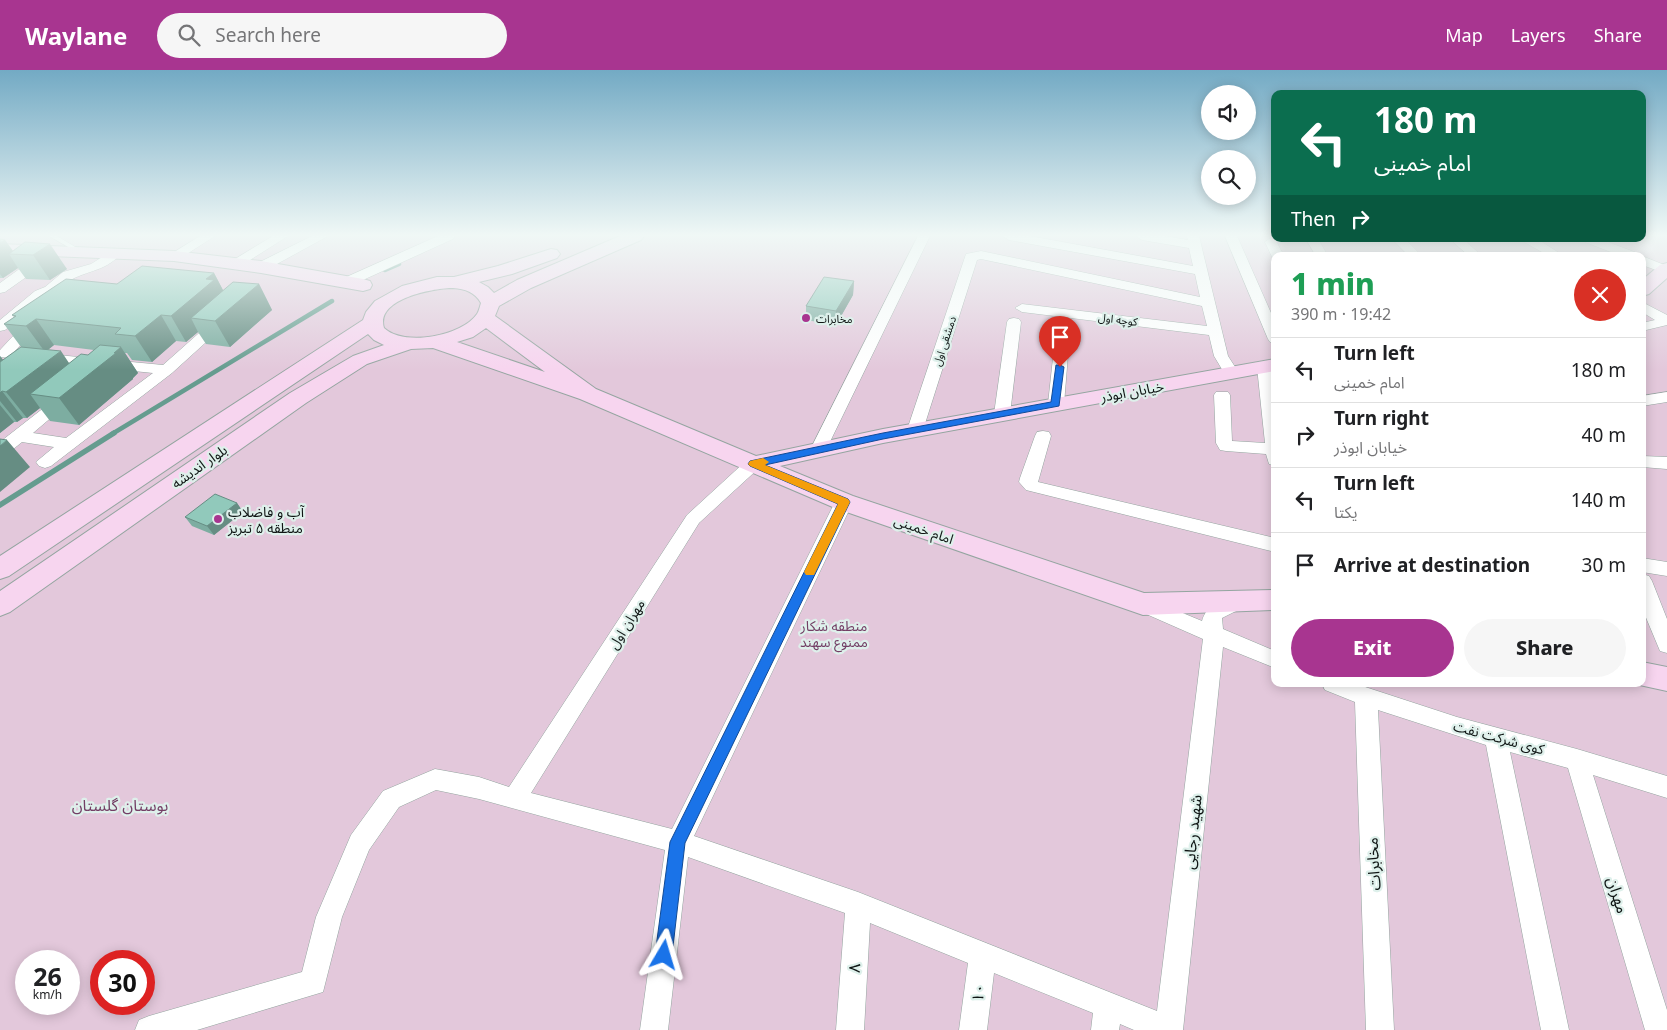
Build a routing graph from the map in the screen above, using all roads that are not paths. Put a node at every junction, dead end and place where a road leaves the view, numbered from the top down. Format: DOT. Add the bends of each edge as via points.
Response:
graph roads {
  1 [pos="28,281"];
  2 [pos="55,281"];
  3 [pos="87,281"];
  4 [pos="337,281"];
  5 [pos="361,281"];
  6 [pos="461,281"];
  7 [pos="511,281"];
  8 [pos="531,281"];
  9 [pos="902,281"];
  10 [pos="964,281"];
  11 [pos="1102,281"];
  12 [pos="1203,281"];
  13 [pos="1250,281"];
  14 [pos="452,283"];
  15 [pos="355,284"];
  16 [pos="524,284"];
  17 [pos="421,286"];
  18 [pos="69,294"];
  19 [pos="22,296"];
  20 [pos="85,300"];
  21 [pos="1208,302"];
  22 [pos="48,306"];
  23 [pos="1022,308"];
  24 [pos="1646,308"];
  25 [pos="488,310"];
  26 [pos="232,311"];
  27 [pos="0,313"];
  28 [pos="376,315"];
  29 [pos="1667,321"];
  30 [pos="1014,322"];
  31 [pos="1646,326"];
  32 [pos="0,327"];
  33 [pos="1063,330"];
  34 [pos="1271,330"];
  35 [pos="1215,331"];
  36 [pos="436,342"];
  37 [pos="407,344"];
  38 [pos="319,358"];
  39 [pos="0,366"];
  40 [pos="1270,366"];
  41 [pos="167,370"];
  42 [pos="342,370"];
  43 [pos="1231,373"];
  44 [pos="153,380"];
  45 [pos="87,381"];
  46 [pos="1271,383"];
  47 [pos="588,394"];
  48 [pos="1222,395"];
  49 [pos="1667,397"];
  50 [pos="1646,400"];
  51 [pos="1056,404"];
  52 [pos="1002,414"];
  53 [pos="915,430"];
  54 [pos="18,436"];
  55 [pos="1043,436"];
  56 [pos="69,444"];
  57 [pos="1271,449"];
  58 [pos="818,450"];
  59 [pos="0,451"];
  60 [pos="1646,461"];
  61 [pos="45,462"];
  62 [pos="1667,463"];
  63 [pos="753,464"];
  64 [pos="844,502"];
  65 [pos="1271,544"];
  66 [pos="1646,566"];
  67 [pos="0,569"];
  68 [pos="1667,569"];
  69 [pos="1646,591"];
  70 [pos="1271,600"];
  71 [pos="1235,603"];
  72 [pos="1142,604"];
  73 [pos="0,605"];
  74 [pos="1214,634"];
  75 [pos="1667,646"];
  76 [pos="1271,658"];
  77 [pos="1646,675"];
  78 [pos="1667,679"];
  79 [pos="1341,687"];
  80 [pos="1366,697"];
  81 [pos="1496,736"];
  82 [pos="1577,759"];
  83 [pos="1667,787"];
  84 [pos="514,799"];
  85 [pos="678,842"];
  86 [pos="858,905"];
  87 [pos="982,955"];
  88 [pos="1106,1018"];
  89 [pos="149,1030"];
  90 [pos="654,1030"];
  91 [pos="850,1030"];
  92 [pos="973,1030"];
  93 [pos="1169,1030"];
  94 [pos="1380,1030"];
  95 [pos="1555,1030"];
  96 [pos="1659,1030"];
  1 -- 19 [label="street"];
  2 -- 19 [label="street"];
  3 -- 18 [label="street"];
  4 -- 15 [label="main road"];
  5 -- 15 [label="street"];
  6 -- 14 [label="main road"];
  7 -- 16 [label="main road"];
  8 -- 16 [label="main road"];
  9 -- 58 [label="street"];
  10 -- 53 [label="street, دمشقی اول"];
  11 -- 21 [label="street"];
  12 -- 21 [label="street"];
  13 -- 34 [label="street"];
  14 -- 17 [label="main road"];
  14 -- 25 [label="main road" via="467,284 487,295"];
  15 -- 17 [label="main road"];
  15 -- 28 [label="main road"];
  16 -- 25 [label="main road"];
  17 -- 28 [label="main road, بلوار اندیشه" via="390,298"];
  18 -- 19 [label="street" via="62,288"];
  18 -- 20 [label="street"];
  18 -- 22 [label="street"];
  19 -- 22 [label="street" via="37,306"];
  19 -- 27 [label="street"];
  19 -- 32 [label="street"];
  21 -- 35 [label="street"];
  22 -- 41 [label="street" via="4,354"];
  23 -- 35 [label="street, کوچه اول"];
  24 -- 29 [label="street"];
  25 -- 36 [label="main road" via="474,328"];
  25 -- 47 [label="main road"];
  26 -- 41 [label="street"];
  28 -- 37 [label="main road" via="375,330 393,341"];
  28 -- 38 [label="main road, بلوار اندیشه"];
  29 -- 31 [label="street"];
  30 -- 52 [label="street"];
  33 -- 51 [label="street"];
  35 -- 43 [label="street" via="1221,356"];
  36 -- 37 [label="main road"];
  36 -- 47 [label="main road"];
  37 -- 42 [label="main road, بلوار اندیشه" via="360,360"];
  38 -- 42 [label="main road" via="346,354 351,360"];
  38 -- 67 [label="main road, بلوار اندیشه"];
  39 -- 45 [label="street"];
  40 -- 43 [label="main road, خیابان ابوذر"];
  40 -- 46 [label="street"];
  41 -- 44 [label="street"];
  42 -- 73 [label="main road, بلوار اندیشه"];
  43 -- 51 [label="main road, خیابان ابوذر"];
  44 -- 45 [label="street"];
  44 -- 56 [label="street"];
  45 -- 54 [label="street"];
  47 -- 63 [label="main road, امام خمینی"];
  48 -- 57 [label="street" via="1226,446"];
  49 -- 50 [label="street"];
  51 -- 52 [label="main road, خیابان ابوذر"];
  52 -- 53 [label="main road, خیابان ابوذر"];
  53 -- 58 [label="main road, خیابان ابوذر"];
  54 -- 56 [label="street"];
  54 -- 59 [label="street"];
  55 -- 65 [label="street" via="1028,478 1032,486"];
  56 -- 61 [label="street"];
  58 -- 63 [label="main road, خیابان ابوذر"];
  60 -- 62 [label="street"];
  63 -- 64 [label="main road, امام خمینی"];
  63 -- 84 [label="street, مهران اول" via="693,519"];
  64 -- 72 [label="main road, امام خمینی"];
  64 -- 85 [label="street"];
  66 -- 68 [label="street"];
  69 -- 75 [label="street"];
  70 -- 71 [label="main road, امام خمینی"];
  71 -- 72 [label="main road, امام خمینی"];
  71 -- 74 [label="street, شهید رجایی" via="1213,614"];
  72 -- 74 [label="street"];
  74 -- 76 [label="street"];
  74 -- 93 [label="street, شهید رجایی"];
  77 -- 78 [label="main road"];
  79 -- 80 [label="street, کوی شرکت نفت"];
  80 -- 81 [label="street, کوی شرکت نفت" via="1413,714"];
  80 -- 94 [label="street, مخابرات"];
  81 -- 82 [label="street, کوی شرکت نفت"];
  81 -- 95 [label="street"];
  82 -- 83 [label="street, کوی شرکت نفت"];
  82 -- 96 [label="street, مهران"];
  84 -- 85 [label="street"];
  84 -- 89 [label="street" via="436,778 391,799 360,843 329,917 313,982"];
  85 -- 86 [label="street"];
  85 -- 90 [label="street"];
  86 -- 87 [label="street"];
  86 -- 91 [label="street, ۸"];
  87 -- 88 [label="street"];
  87 -- 92 [label="street, ۱۰"];
  88 -- 93 [label="street"];
}
